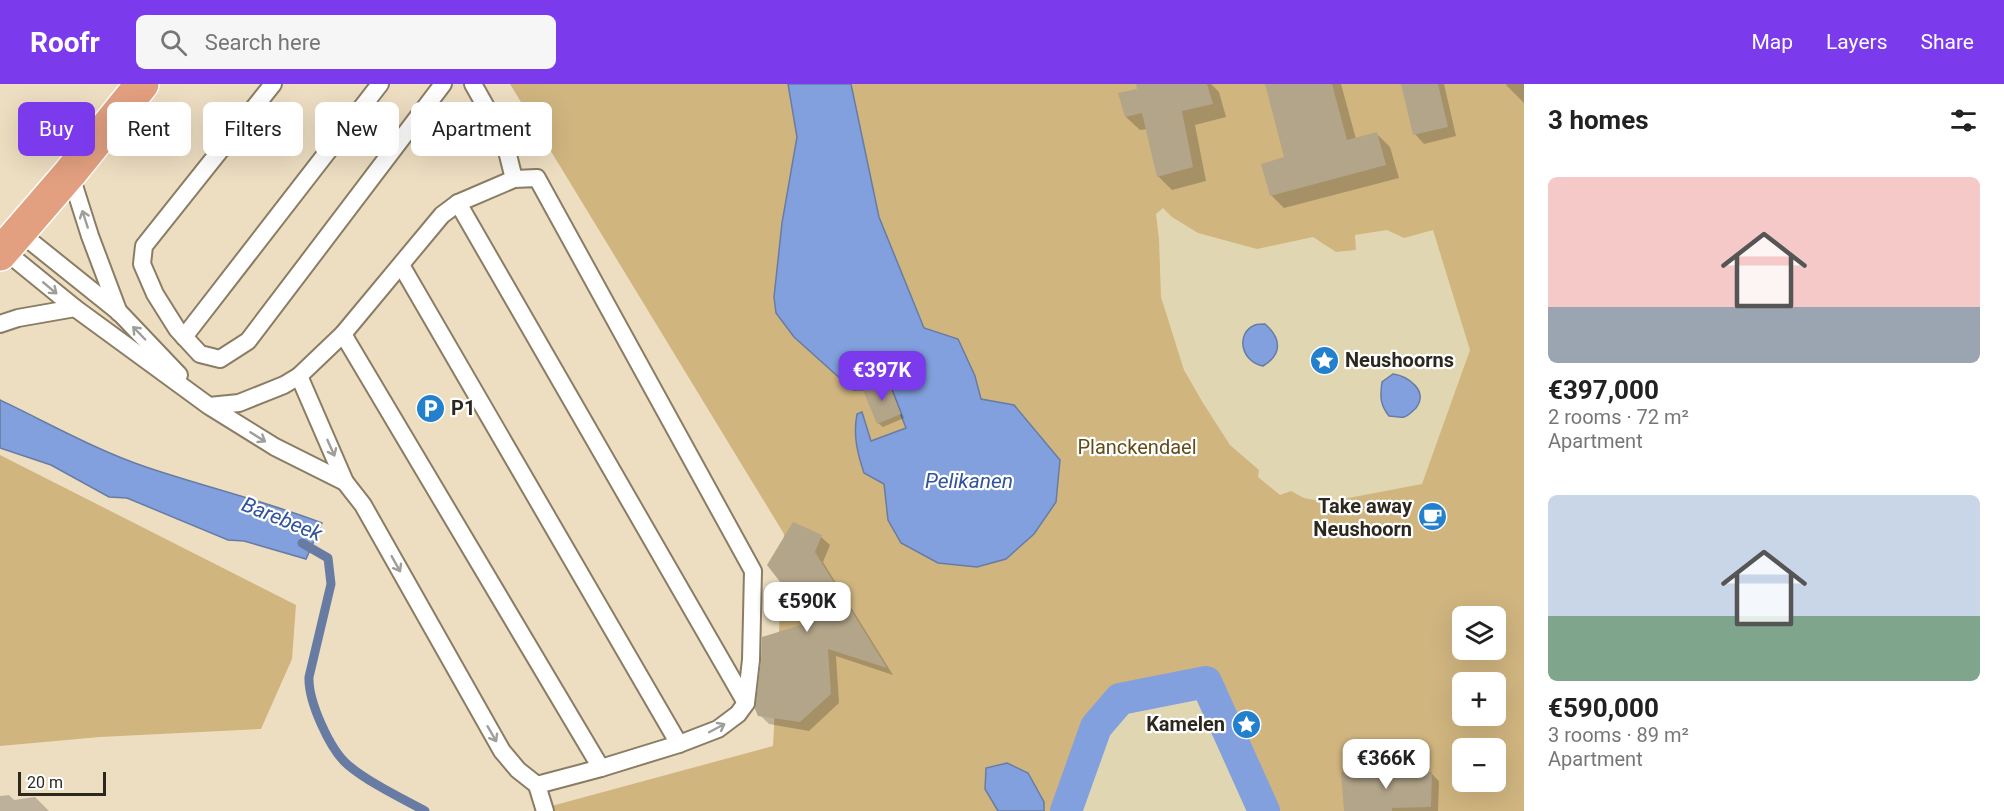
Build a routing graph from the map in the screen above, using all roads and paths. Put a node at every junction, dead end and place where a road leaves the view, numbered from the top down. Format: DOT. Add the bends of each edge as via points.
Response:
graph roads {
  1 [pos="142,84"];
  2 [pos="273,84"];
  3 [pos="380,84"];
  4 [pos="443,84"];
  5 [pos="473,84"];
  6 [pos="70,173"];
  7 [pos="514,179"];
  8 [pos="458,204"];
  9 [pos="6,250"];
  10 [pos="401,264"];
  11 [pos="75,309"];
  12 [pos="120,314"];
  13 [pos="0,324"];
  14 [pos="343,334"];
  15 [pos="184,337"];
  16 [pos="299,376"];
  17 [pos="209,406"];
  18 [pos="345,482"];
  19 [pos="746,703"];
  20 [pos="679,744"];
  21 [pos="602,768"];
  22 [pos="537,785"];
  23 [pos="545,811"];
  1 -- 6 [label="main road"];
  2 -- 15 [label="lane" via="144,246 142,264"];
  3 -- 15 [label="lane"];
  4 -- 15 [label="lane" via="248,341 220,359 200,354"];
  5 -- 7 [label="lane" via="504,139"];
  6 -- 9 [label="main road"];
  12 -- 6 [label="lane, one-way"];
  7 -- 8 [label="lane"];
  7 -- 19 [label="lane" via="537,178 753,571"];
  8 -- 10 [label="lane" via="442,215"];
  8 -- 19 [label="lane"];
  9 -- 11 [label="lane, one-way"];
  9 -- 12 [label="lane"];
  10 -- 14 [label="lane"];
  10 -- 20 [label="lane"];
  11 -- 13 [label="lane"];
  11 -- 17 [label="lane"];
  17 -- 12 [label="lane, one-way"];
  14 -- 16 [label="lane"];
  14 -- 21 [label="lane"];
  16 -- 17 [label="lane" via="238,403"];
  16 -- 18 [label="lane, one-way"];
  17 -- 18 [label="lane, one-way" via="275,447"];
  18 -- 22 [label="lane, one-way" via="363,505 502,751"];
  20 -- 19 [label="lane, one-way" via="718,729"];
  20 -- 21 [label="lane"];
  21 -- 22 [label="lane"];
  22 -- 23 [label="lane"];
}
